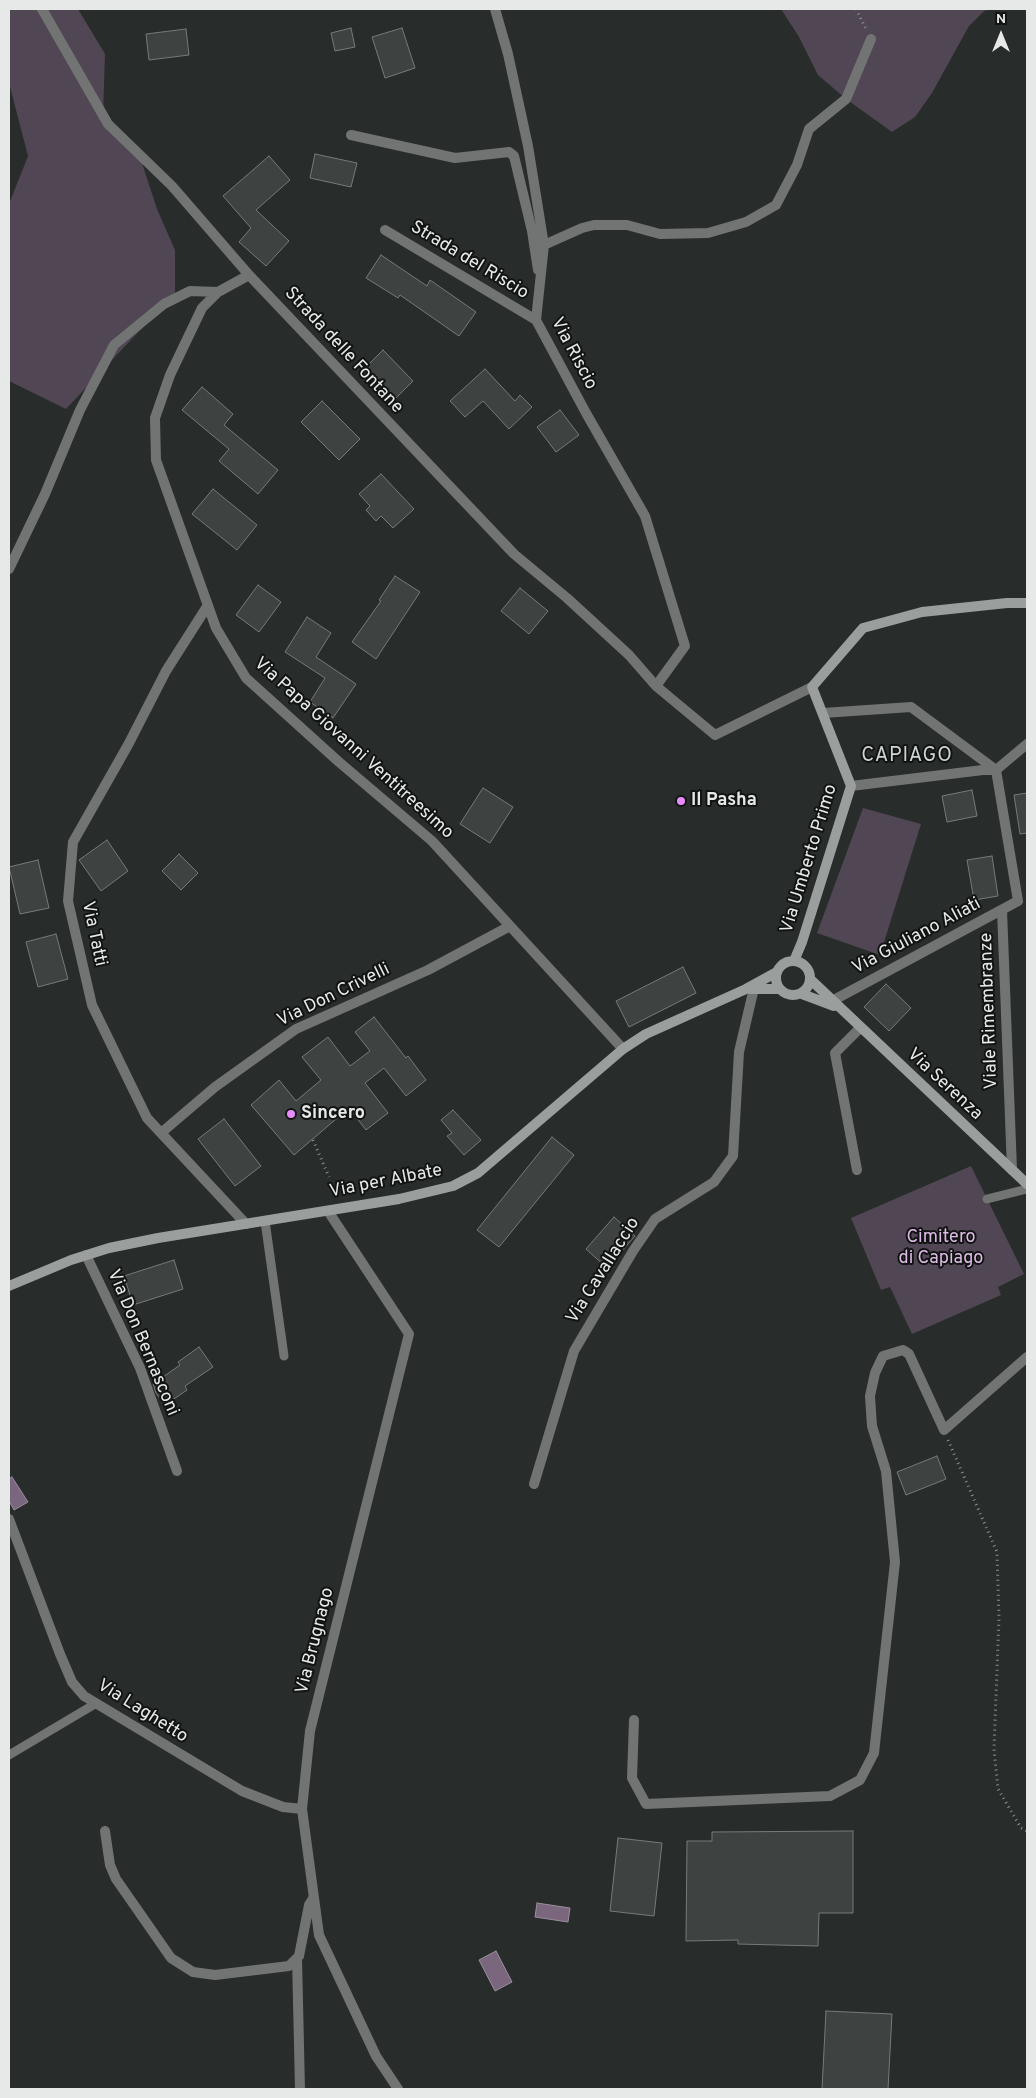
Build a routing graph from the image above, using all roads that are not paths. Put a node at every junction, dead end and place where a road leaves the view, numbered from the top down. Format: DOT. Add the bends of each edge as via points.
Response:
graph roads {
  1 [pos="42,9"];
  2 [pos="495,9"];
  3 [pos="871,39"];
  4 [pos="351,135"];
  5 [pos="385,230"];
  6 [pos="544,245"];
  7 [pos="249,275"];
  8 [pos="540,286"];
  9 [pos="218,292"];
  10 [pos="536,320"];
  11 [pos="9,570"];
  12 [pos="1027,603"];
  13 [pos="208,606"];
  14 [pos="656,686"];
  15 [pos="812,687"];
  16 [pos="823,713"];
  17 [pos="1027,744"];
  18 [pos="996,770"];
  19 [pos="852,786"];
  20 [pos="1002,910"];
  21 [pos="510,926"];
  22 [pos="794,961"];
  23 [pos="777,972"];
  24 [pos="811,980"];
  25 [pos="750,988"];
  26 [pos="779,989"];
  27 [pos="802,994"];
  28 [pos="835,1005"];
  29 [pos="860,1028"];
  30 [pos="623,1049"];
  31 [pos="161,1133"];
  32 [pos="857,1170"];
  33 [pos="1012,1170"];
  34 [pos="1027,1184"];
  35 [pos="1027,1189"];
  36 [pos="987,1199"];
  37 [pos="328,1211"];
  38 [pos="265,1221"];
  39 [pos="246,1224"];
  40 [pos="86,1255"];
  41 [pos="9,1286"];
  42 [pos="284,1356"];
  43 [pos="1027,1357"];
  44 [pos="177,1471"];
  45 [pos="534,1484"];
  46 [pos="9,1519"];
  47 [pos="95,1704"];
  48 [pos="634,1720"];
  49 [pos="9,1755"];
  50 [pos="302,1809"];
  51 [pos="105,1831"];
  52 [pos="314,1896"];
  53 [pos="297,1958"];
  54 [pos="300,2089"];
  55 [pos="398,2089"];
  1 -- 7 [label="street, Strada delle Fontane" via="108,124 172,186"];
  2 -- 6 [label="street, Via Riscio" via="528,146"];
  3 -- 6 [label="street" via="846,99 809,129 797,165 776,204 746,222 708,233 660,234 628,225 594,225"];
  4 -- 8 [label="street" via="456,158 509,152 514,156 532,230"];
  5 -- 10 [label="street, Strada del Riscio"];
  6 -- 8 [label="street, Via Riscio"];
  7 -- 9 [label="street, Via Papa Giovanni Ventitreesimo"];
  7 -- 14 [label="street, Strada delle Fontane" via="514,554 629,655"];
  8 -- 10 [label="street, Via Riscio"];
  9 -- 11 [label="street" via="190,290 164,304 114,345 80,410"];
  9 -- 13 [label="street, Via Papa Giovanni Ventitreesimo" via="202,308 170,375 155,418 156,460"];
  10 -- 14 [label="street, Via Riscio" via="645,516 685,646"];
  12 -- 15 [label="street" via="922,612 863,628"];
  13 -- 21 [label="street, Via Papa Giovanni Ventitreesimo" via="216,628 246,678 432,841"];
  13 -- 31 [label="street, Via Tatti" via="166,671 73,842 68,901 92,1005 147,1118"];
  14 -- 15 [label="street, Strada delle Fontane" via="715,735"];
  15 -- 16 [label="street, Via Umberto Primo"];
  16 -- 18 [label="street" via="912,707"];
  16 -- 19 [label="street, Via Umberto Primo"];
  17 -- 18 [label="street"];
  18 -- 19 [label="street"];
  18 -- 20 [label="street, Via Giuliano Aliati" via="1018,901"];
  19 -- 22 [label="street, Via Umberto Primo"];
  20 -- 28 [label="street, Via Giuliano Aliati"];
  20 -- 33 [label="street, Viale Rimembranze"];
  21 -- 30 [label="street, Via Papa Giovanni Ventitreesimo"];
  21 -- 31 [label="street, Via Don Crivelli" via="428,970 296,1029 215,1087"];
  22 -- 23 [label="street" via="784,963"];
  22 -- 24 [label="street" via="808,969"];
  23 -- 25 [label="street, Via per Albate"];
  23 -- 26 [label="street"];
  24 -- 27 [label="street"];
  24 -- 28 [label="street, Via Serenza"];
  25 -- 26 [label="street, Via per Albate"];
  25 -- 30 [label="street, Via per Albate" via="646,1034"];
  25 -- 45 [label="street, Via Cavallaccio" via="739,1052 733,1156 714,1182 655,1219 633,1251 574,1352"];
  26 -- 27 [label="street" via="789,996"];
  27 -- 28 [label="street, Via Serenza"];
  28 -- 29 [label="street, Via Serenza"];
  29 -- 32 [label="street" via="835,1052"];
  29 -- 33 [label="street, Via Serenza"];
  30 -- 37 [label="street, Via per Albate" via="478,1173 436,1191"];
  31 -- 39 [label="street, Via Tatti"];
  33 -- 34 [label="street, Via Serenza"];
  35 -- 36 [label="lane"];
  37 -- 38 [label="street, Via per Albate"];
  37 -- 50 [label="street, Via Brugnago" via="409,1334 310,1731"];
  38 -- 39 [label="street, Via per Albate"];
  38 -- 42 [label="lane"];
  39 -- 40 [label="street, Via per Albate" via="158,1238"];
  40 -- 41 [label="street, Via per Albate"];
  40 -- 44 [label="street, Via Don Bernasconi" via="140,1368"];
  43 -- 48 [label="street" via="944,1430 909,1354 903,1350 883,1356 875,1373 870,1396 872,1426 886,1471 895,1562 874,1753 860,1780 830,1796 646,1804 632,1778"];
  46 -- 47 [label="street, Via Laghetto" via="72,1682"];
  47 -- 49 [label="lane"];
  47 -- 50 [label="street, Via Laghetto" via="242,1792 282,1807"];
  50 -- 52 [label="street, Via Brugnago"];
  51 -- 53 [label="street" via="110,1865 116,1879 171,1958 178,1963 193,1972 215,1975 289,1966"];
  52 -- 53 [label="street"];
  52 -- 55 [label="street, Via Brugnago" via="319,1935 376,2056"];
  53 -- 54 [label="street"];
}
